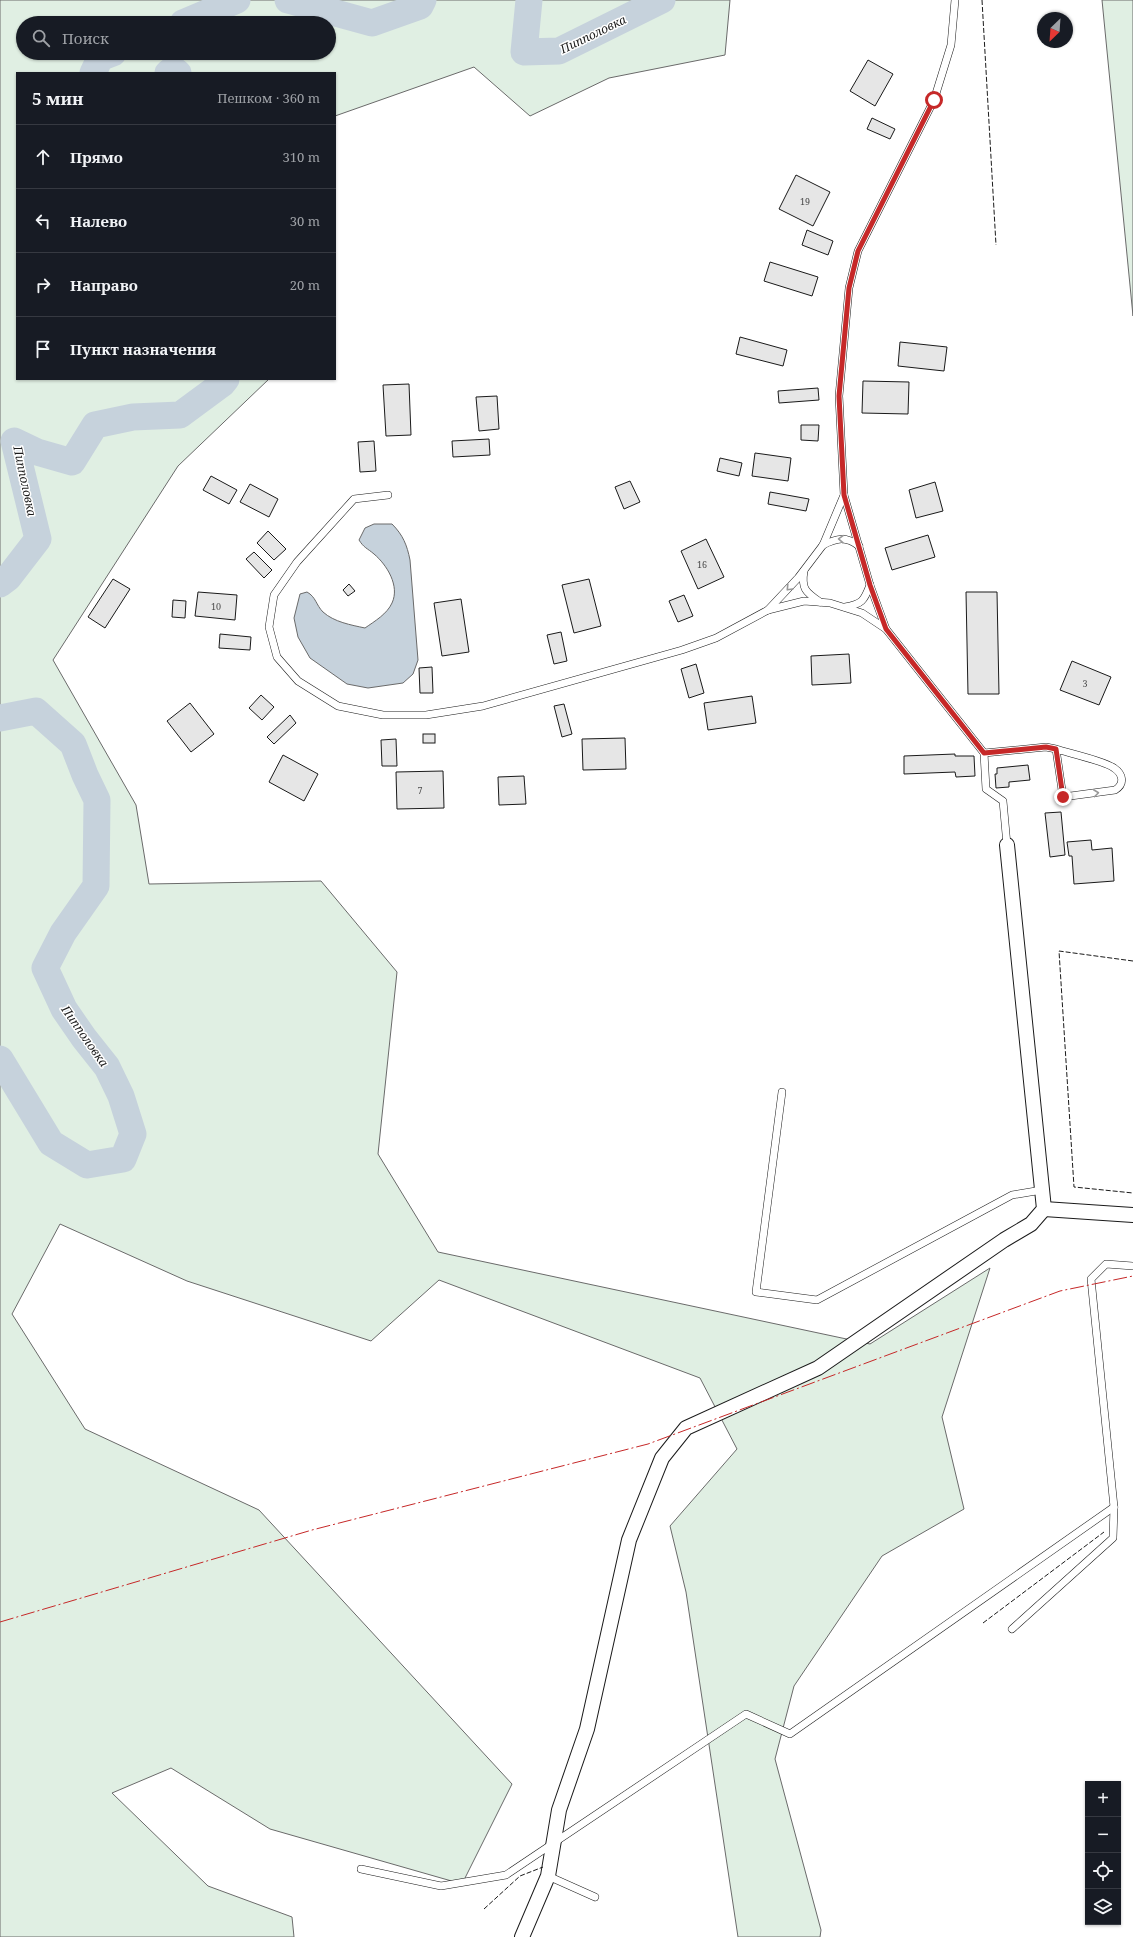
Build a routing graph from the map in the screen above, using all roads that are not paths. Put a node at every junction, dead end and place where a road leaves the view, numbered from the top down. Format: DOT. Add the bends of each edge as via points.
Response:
graph roads {
  1 [pos="955,0"];
  2 [pos="388,495"];
  3 [pos="844,495"];
  4 [pos="823,545"];
  5 [pos="859,546"];
  6 [pos="805,569"];
  7 [pos="870,585"];
  8 [pos="820,602"];
  9 [pos="845,608"];
  10 [pos="768,610"];
  11 [pos="886,629"];
  12 [pos="1056,749"];
  13 [pos="984,753"];
  14 [pos="1007,845"];
  15 [pos="782,1092"];
  16 [pos="1042,1190"];
  17 [pos="1044,1209"];
  18 [pos="1133,1215"];
  19 [pos="1133,1266"];
  20 [pos="1114,1507"];
  21 [pos="1012,1629"];
  22 [pos="554,1843"];
  23 [pos="361,1869"];
  24 [pos="548,1876"];
  25 [pos="595,1897"];
  26 [pos="522,1937"];
  1 -- 3 [label="lane" via="951,45 934,100 858,251 849,288 839,396"];
  2 -- 10 [label="lane" via="354,499 297,562 274,595 269,627 277,658 298,681 338,706 383,715 426,715 483,706 682,650 716,638"];
  3 -- 4 [label="lane"];
  3 -- 5 [label="lane"];
  5 -- 4 [label="lane, one-way" via="851,540 841,538"];
  4 -- 6 [label="lane"];
  5 -- 7 [label="lane"];
  6 -- 8 [label="lane" via="802,582 805,591"];
  6 -- 10 [label="lane, one-way"];
  7 -- 9 [label="lane" via="865,599"];
  7 -- 11 [label="lane"];
  8 -- 9 [label="lane"];
  8 -- 10 [label="lane" via="804,602"];
  9 -- 11 [label="lane" via="862,613"];
  11 -- 13 [label="lane"];
  12 -- 12 [label="lane, one-way" via="1063,797 1115,790 1120,787 1121,775 1113,767"];
  12 -- 13 [label="lane" via="1046,747"];
  13 -- 14 [label="lane" via="986,789 1004,801"];
  14 -- 16 [label="street"];
  15 -- 16 [label="lane" via="756,1292 817,1300 1012,1196"];
  16 -- 17 [label="street"];
  17 -- 18 [label="street"];
  17 -- 22 [label="street" via="1031,1224 818,1368 686,1428 662,1458 629,1540 587,1729 559,1810"];
  19 -- 20 [label="lane" via="1106,1264 1091,1279"];
  20 -- 21 [label="lane" via="1113,1538"];
  20 -- 22 [label="lane" via="790,1734 746,1714"];
  22 -- 23 [label="lane" via="506,1875 441,1886"];
  22 -- 24 [label="street"];
  24 -- 25 [label="lane"];
  24 -- 26 [label="street"];
}
